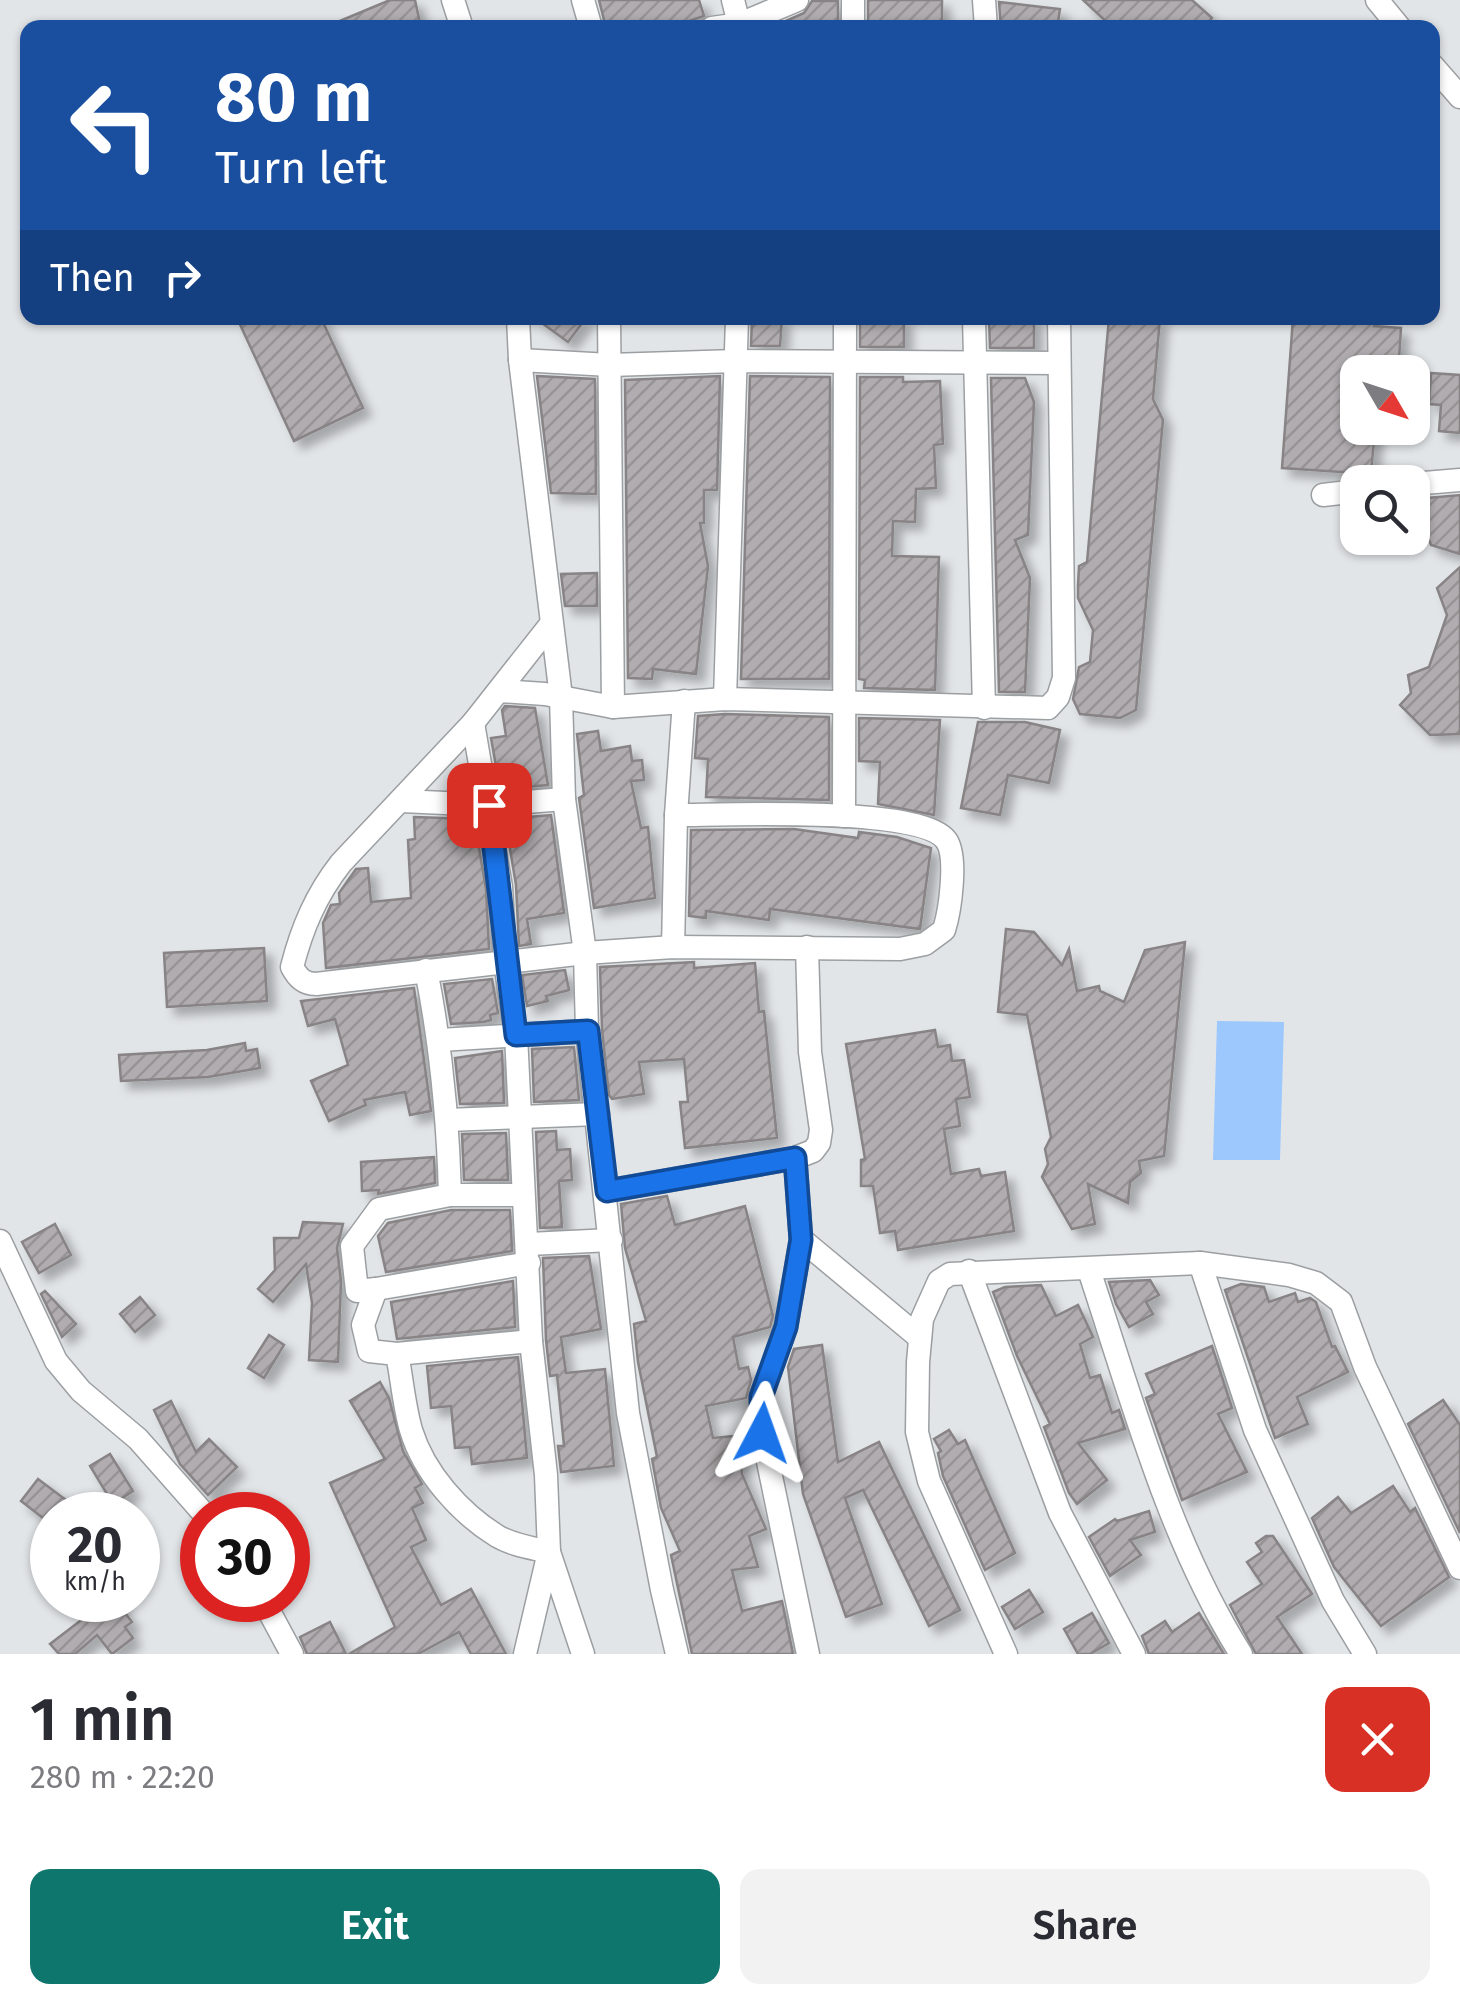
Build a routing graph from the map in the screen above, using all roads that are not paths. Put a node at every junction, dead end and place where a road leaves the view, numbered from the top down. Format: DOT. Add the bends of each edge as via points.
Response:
graph roads {
  1 [pos="796,0"];
  2 [pos="1377,0"];
  3 [pos="753,20"];
  4 [pos="1393,20"];
  5 [pos="1440,74"];
  6 [pos="1460,98"];
  7 [pos="518,325"];
  8 [pos="610,325"];
  9 [pos="737,325"];
  10 [pos="846,325"];
  11 [pos="974,325"];
  12 [pos="1059,325"];
  13 [pos="520,360"];
  14 [pos="736,361"];
  15 [pos="844,361"];
  16 [pos="974,361"];
  17 [pos="1057,362"];
  18 [pos="610,365"];
  19 [pos="1460,480"];
  20 [pos="1430,482"];
  21 [pos="1340,493"];
  22 [pos="1323,495"];
  23 [pos="552,624"];
  24 [pos="498,691"];
  25 [pos="561,697"];
  26 [pos="724,699"];
  27 [pos="844,701"];
  28 [pos="684,702"];
  29 [pos="613,707"];
  30 [pos="984,708"];
  31 [pos="473,723"];
  32 [pos="564,799"];
  33 [pos="402,801"];
  34 [pos="489,805"];
  35 [pos="676,815"];
  36 [pos="844,816"];
  37 [pos="673,947"];
  38 [pos="807,947"];
  39 [pos="585,953"];
  40 [pos="505,962"];
  41 [pos="426,970"];
  42 [pos="588,1031"];
  43 [pos="516,1035"];
  44 [pos="440,1040"];
  45 [pos="598,1114"];
  46 [pos="518,1115"];
  47 [pos="448,1120"];
  48 [pos="795,1158"];
  49 [pos="607,1191"];
  50 [pos="450,1194"];
  51 [pos="521,1195"];
  52 [pos="611,1240"];
  53 [pos="801,1240"];
  54 [pos="0,1241"];
  55 [pos="529,1254"];
  56 [pos="1200,1263"];
  57 [pos="970,1270"];
  58 [pos="1089,1270"];
  59 [pos="376,1289"];
  60 [pos="920,1338"];
  61 [pos="531,1341"];
  62 [pos="397,1354"];
  63 [pos="184,1492"];
  64 [pos="549,1552"];
  65 [pos="1460,1568"];
  66 [pos="275,1622"];
  67 [pos="292,1654"];
  68 [pos="525,1654"];
  69 [pos="583,1654"];
  70 [pos="678,1654"];
  71 [pos="808,1654"];
  72 [pos="1006,1654"];
  73 [pos="1134,1654"];
  74 [pos="1241,1654"];
  75 [pos="1365,1654"];
  1 -- 3 [label="street"];
  2 -- 4 [label="street"];
  5 -- 6 [label="street"];
  7 -- 13 [label="street"];
  8 -- 18 [label="street"];
  9 -- 14 [label="street"];
  10 -- 15 [label="street"];
  11 -- 16 [label="street"];
  12 -- 17 [label="street"];
  13 -- 18 [label="street"];
  13 -- 23 [label="street"];
  14 -- 15 [label="street"];
  14 -- 18 [label="street"];
  14 -- 26 [label="street"];
  15 -- 16 [label="street"];
  15 -- 27 [label="street"];
  16 -- 17 [label="street"];
  16 -- 30 [label="street"];
  17 -- 30 [label="street" via="1062,688 1044,710"];
  18 -- 29 [label="street"];
  19 -- 20 [label="street"];
  21 -- 22 [label="street"];
  23 -- 24 [label="street"];
  23 -- 25 [label="street"];
  24 -- 25 [label="street"];
  24 -- 31 [label="street"];
  25 -- 29 [label="street"];
  25 -- 32 [label="street"];
  26 -- 27 [label="street"];
  26 -- 28 [label="street"];
  27 -- 30 [label="street"];
  27 -- 36 [label="street"];
  28 -- 29 [label="street"];
  28 -- 35 [label="street"];
  31 -- 33 [label="street"];
  31 -- 34 [label="street"];
  32 -- 34 [label="street"];
  32 -- 39 [label="street"];
  33 -- 34 [label="street"];
  33 -- 41 [label="street" via="322,887 292,967 308,984"];
  34 -- 40 [label="street"];
  35 -- 36 [label="street"];
  35 -- 37 [label="street"];
  36 -- 38 [label="street" via="918,824 948,842 953,858 947,922 938,937 900,950"];
  37 -- 38 [label="street"];
  37 -- 39 [label="street"];
  38 -- 48 [label="street" via="810,1052 821,1130 813,1151"];
  39 -- 40 [label="street"];
  39 -- 42 [label="street"];
  40 -- 41 [label="street"];
  40 -- 43 [label="street"];
  41 -- 44 [label="street"];
  42 -- 43 [label="street"];
  42 -- 45 [label="street"];
  43 -- 44 [label="street"];
  43 -- 46 [label="street"];
  44 -- 47 [label="street"];
  45 -- 46 [label="street"];
  45 -- 49 [label="street"];
  46 -- 47 [label="street"];
  46 -- 51 [label="street"];
  47 -- 50 [label="street"];
  48 -- 49 [label="street"];
  48 -- 53 [label="street"];
  49 -- 52 [label="street"];
  50 -- 51 [label="street"];
  50 -- 59 [label="street" via="380,1209 355,1240 357,1291"];
  51 -- 55 [label="street"];
  52 -- 55 [label="street"];
  52 -- 70 [label="street" via="628,1413"];
  53 -- 60 [label="street"];
  53 -- 71 [label="street" via="786,1327 761,1411 763,1448"];
  54 -- 63 [label="street" via="56,1361"];
  55 -- 59 [label="street"];
  55 -- 61 [label="street"];
  56 -- 58 [label="street"];
  56 -- 65 [label="street" via="1289,1274 1341,1302"];
  56 -- 75 [label="street" via="1255,1430"];
  57 -- 58 [label="street"];
  57 -- 60 [label="street" via="939,1280"];
  57 -- 73 [label="street" via="1060,1513"];
  58 -- 74 [label="street" via="1168,1506"];
  59 -- 62 [label="street" via="363,1325 368,1351"];
  60 -- 72 [label="street" via="917,1432 929,1481"];
  61 -- 62 [label="street"];
  61 -- 64 [label="street"];
  62 -- 64 [label="street" via="412,1432 431,1473 500,1538"];
  64 -- 68 [label="street"];
  64 -- 69 [label="street"];
  66 -- 67 [label="street"];
}
